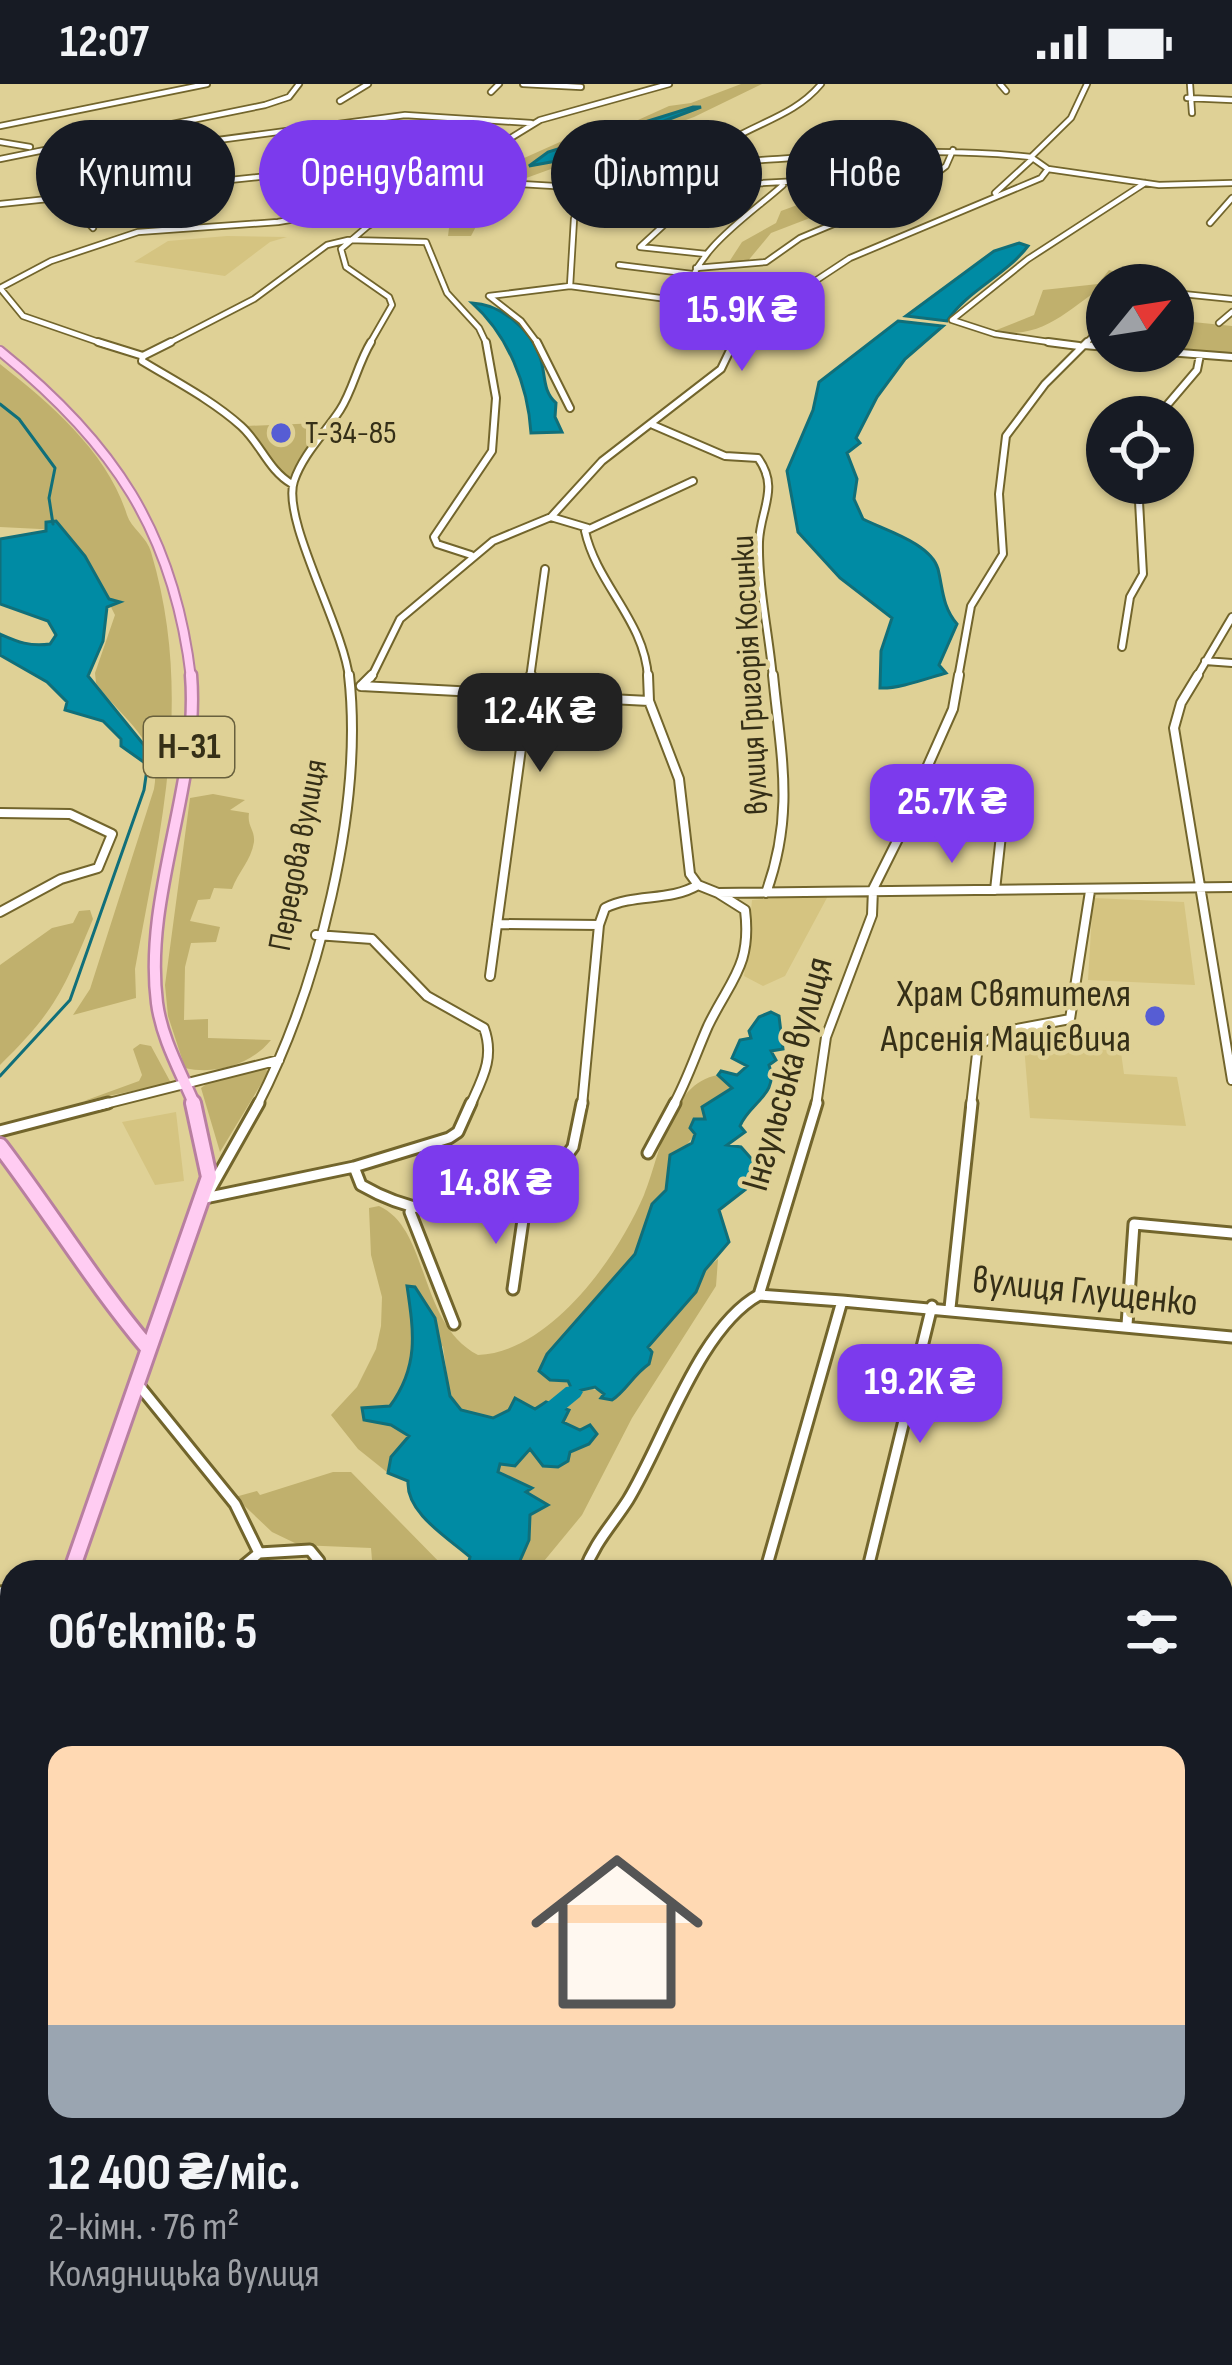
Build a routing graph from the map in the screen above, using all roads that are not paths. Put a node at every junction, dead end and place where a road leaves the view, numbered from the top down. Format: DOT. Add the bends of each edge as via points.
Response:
graph roads {
  1 [pos="207,84"];
  2 [pos="299,84"];
  3 [pos="368,84"];
  4 [pos="499,84"];
  5 [pos="523,84"];
  6 [pos="668,84"];
  7 [pos="821,84"];
  8 [pos="1000,84"];
  9 [pos="1087,84"];
  10 [pos="1190,84"];
  11 [pos="581,88"];
  12 [pos="1006,91"];
  13 [pos="491,92"];
  14 [pos="1187,98"];
  15 [pos="1232,100"];
  16 [pos="340,101"];
  17 [pos="1192,113"];
  18 [pos="190,120"];
  19 [pos="380,120"];
  20 [pos="486,120"];
  21 [pos="527,123"];
  22 [pos="535,123"];
  23 [pos="762,123"];
  24 [pos="0,126"];
  25 [pos="527,128"];
  26 [pos="0,142"];
  27 [pos="36,148"];
  28 [pos="953,150"];
  29 [pos="0,159"];
  30 [pos="762,159"];
  31 [pos="1031,159"];
  32 [pos="943,168"];
  33 [pos="1048,170"];
  34 [pos="1145,183"];
  35 [pos="1232,183"];
  36 [pos="783,185"];
  37 [pos="786,185"];
  38 [pos="991,196"];
  39 [pos="1232,198"];
  40 [pos="36,200"];
  41 [pos="0,203"];
  42 [pos="259,223"];
  43 [pos="1210,224"];
  44 [pos="365,228"];
  45 [pos="574,228"];
  46 [pos="824,228"];
  47 [pos="348,239"];
  48 [pos="706,254"];
  49 [pos="619,266"];
  50 [pos="694,271"];
  51 [pos="21,274"];
  52 [pos="0,278"];
  53 [pos="570,286"];
  54 [pos="0,288"];
  55 [pos="1194,295"];
  56 [pos="1232,299"];
  57 [pos="685,300"];
  58 [pos="750,310"];
  59 [pos="1232,312"];
  60 [pos="1219,323"];
  61 [pos="1086,341"];
  62 [pos="1081,345"];
  63 [pos="1086,345"];
  64 [pos="0,351"];
  65 [pos="1194,354"];
  66 [pos="1200,355"];
  67 [pos="143,356"];
  68 [pos="1232,357"];
  69 [pos="1175,396"];
  70 [pos="570,408"];
  71 [pos="653,425"];
  72 [pos="693,481"];
  73 [pos="292,484"];
  74 [pos="1140,504"];
  75 [pos="551,517"];
  76 [pos="588,528"];
  77 [pos="471,555"];
  78 [pos="545,569"];
  79 [pos="1232,617"];
  80 [pos="1122,647"];
  81 [pos="1205,662"];
  82 [pos="1232,663"];
  83 [pos="350,685"];
  84 [pos="361,686"];
  85 [pos="530,697"];
  86 [pos="649,701"];
  87 [pos="0,812"];
  88 [pos="1000,835"];
  89 [pos="698,885"];
  90 [pos="1232,887"];
  91 [pos="873,889"];
  92 [pos="1201,889"];
  93 [pos="995,890"];
  94 [pos="1090,891"];
  95 [pos="718,893"];
  96 [pos="761,893"];
  97 [pos="745,910"];
  98 [pos="0,912"];
  99 [pos="497,924"];
  100 [pos="599,925"];
  101 [pos="316,935"];
  102 [pos="490,976"];
  103 [pos="279,1060"];
  104 [pos="1232,1080"];
  105 [pos="185,1083"];
  106 [pos="0,1131"];
  107 [pos="0,1146"];
  108 [pos="648,1153"];
  109 [pos="354,1167"];
  110 [pos="205,1198"];
  111 [pos="410,1212"];
  112 [pos="524,1213"];
  113 [pos="1232,1233"];
  114 [pos="513,1288"];
  115 [pos="759,1295"];
  116 [pos="842,1301"];
  117 [pos="932,1306"];
  118 [pos="950,1308"];
  119 [pos="454,1324"];
  120 [pos="1127,1325"];
  121 [pos="1232,1337"];
  122 [pos="148,1348"];
  123 [pos="137,1383"];
  124 [pos="260,1553"];
  125 [pos="74,1560"];
  126 [pos="251,1560"];
  127 [pos="318,1560"];
  128 [pos="588,1560"];
  129 [pos="768,1560"];
  130 [pos="871,1560"];
  1 -- 24 [label="street"];
  2 -- 18 [label="street" via="279,101"];
  3 -- 16 [label="street"];
  4 -- 13 [label="street"];
  5 -- 11 [label="street"];
  6 -- 22 [label="street"];
  7 -- 23 [label="street" via="797,109"];
  8 -- 12 [label="street"];
  9 -- 31 [label="street" via="1076,118"];
  10 -- 14 [label="street"];
  14 -- 15 [label="street"];
  14 -- 17 [label="street"];
  19 -- 20 [label="street"];
  21 -- 22 [label="street"];
  22 -- 25 [label="street"];
  26 -- 27 [label="street"];
  27 -- 29 [label="street"];
  28 -- 30 [label="street"];
  28 -- 31 [label="street"];
  28 -- 32 [label="street"];
  31 -- 33 [label="street"];
  31 -- 38 [label="street"];
  33 -- 34 [label="street"];
  33 -- 38 [label="street"];
  34 -- 35 [label="street"];
  34 -- 62 [label="street" via="954,316 995,334"];
  36 -- 37 [label="street"];
  36 -- 48 [label="street"];
  36 -- 48 [label="street" via="706,186 640,247"];
  38 -- 58 [label="street"];
  39 -- 43 [label="street"];
  40 -- 41 [label="street"];
  42 -- 51 [label="street" via="158,228"];
  44 -- 47 [label="street"];
  45 -- 53 [label="street"];
  46 -- 50 [label="street" via="766,262"];
  47 -- 67 [label="street"];
  47 -- 73 [label="street" via="344,264 392,304 343,406"];
  47 -- 77 [label="street" via="426,242 450,298 485,337 493,446 434,538"];
  48 -- 50 [label="street"];
  49 -- 50 [label="street"];
  50 -- 57 [label="street"];
  51 -- 52 [label="street"];
  51 -- 54 [label="street"];
  53 -- 57 [label="street"];
  53 -- 70 [label="street" via="489,296 534,332"];
  54 -- 67 [label="street" via="23,316"];
  55 -- 56 [label="street"];
  57 -- 58 [label="street"];
  58 -- 71 [label="street" via="721,369"];
  59 -- 60 [label="street"];
  61 -- 62 [label="street, Інгульська вулиця"];
  62 -- 63 [label="street"];
  62 -- 91 [label="street, Інгульська вулиця" via="1006,436 1003,554 971,606 953,709 915,816"];
  64 -- 105 [label="main road, Н-31" via="106,449 154,523 177,587 191,718 156,988"];
  65 -- 66 [label="street"];
  66 -- 68 [label="street"];
  66 -- 69 [label="street"];
  67 -- 73 [label="street" via="244,429"];
  71 -- 75 [label="street" via="602,461"];
  71 -- 96 [label="street, вулиця Григорія Косинки" via="731,458 764,462 771,502 759,542 785,791 782,848"];
  72 -- 76 [label="street"];
  73 -- 83 [label="street, Передова вулиця"];
  74 -- 80 [label="street" via="1143,574"];
  75 -- 76 [label="street"];
  75 -- 77 [label="street"];
  76 -- 86 [label="street" via="592,563 647,656"];
  77 -- 84 [label="street" via="400,619"];
  78 -- 85 [label="street"];
  79 -- 81 [label="street"];
  81 -- 82 [label="street"];
  81 -- 92 [label="street" via="1174,728"];
  83 -- 84 [label="street"];
  83 -- 101 [label="street, Передова вулиця" via="343,816"];
  84 -- 85 [label="street"];
  85 -- 86 [label="street"];
  85 -- 99 [label="street"];
  86 -- 89 [label="street" via="679,779"];
  87 -- 98 [label="street" via="70,814 112,834 104,863"];
  88 -- 93 [label="street"];
  89 -- 95 [label="street"];
  89 -- 100 [label="street" via="612,903"];
  90 -- 92 [label="street"];
  91 -- 93 [label="street"];
  91 -- 96 [label="street"];
  91 -- 115 [label="street, Інгульська вулиця" via="872,915 826,1037 818,1099"];
  92 -- 94 [label="street"];
  92 -- 104 [label="street"];
  93 -- 94 [label="street"];
  94 -- 118 [label="street" via="1070,1019 978,1045"];
  95 -- 96 [label="street"];
  95 -- 97 [label="street"];
  96 -- 97 [label="street, вулиця Григорія Косинки"];
  97 -- 108 [label="street" via="749,941 739,976"];
  99 -- 100 [label="street"];
  99 -- 102 [label="street"];
  100 -- 112 [label="street" via="580,1123 573,1147"];
  101 -- 103 [label="street, Передова вулиця"];
  101 -- 109 [label="street" via="372,939 427,996 484,1028 490,1044 458,1132"];
  103 -- 105 [label="street"];
  103 -- 110 [label="street, Передова вулиця"];
  105 -- 106 [label="street"];
  105 -- 110 [label="main road, Н-31" via="204,1138"];
  107 -- 122 [label="main road" via="98,1290"];
  109 -- 110 [label="street"];
  109 -- 111 [label="street" via="361,1185"];
  110 -- 122 [label="main road, Передова вулиця / Н-31"];
  111 -- 112 [label="street"];
  111 -- 119 [label="street"];
  112 -- 114 [label="street"];
  113 -- 120 [label="street" via="1134,1224"];
  115 -- 116 [label="street, вулиця Глущенко"];
  115 -- 128 [label="street, Інгульська вулиця" via="741,1305 704,1357"];
  116 -- 117 [label="street, вулиця Глущенко"];
  116 -- 129 [label="street"];
  117 -- 118 [label="street, вулиця Глущенко"];
  117 -- 130 [label="street"];
  118 -- 120 [label="street, вулиця Глущенко"];
  120 -- 121 [label="street, вулиця Глущенко"];
  122 -- 123 [label="main road, Передова вулиця / Н-31"];
  123 -- 124 [label="street" via="235,1504"];
  123 -- 125 [label="main road, Передова вулиця / Н-31"];
  124 -- 126 [label="street"];
  124 -- 127 [label="street" via="310,1550"];
}
